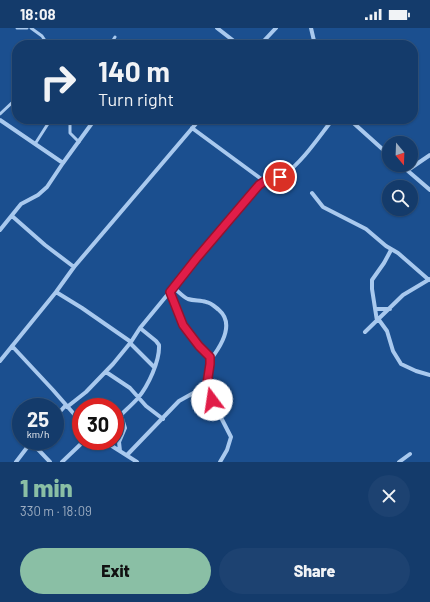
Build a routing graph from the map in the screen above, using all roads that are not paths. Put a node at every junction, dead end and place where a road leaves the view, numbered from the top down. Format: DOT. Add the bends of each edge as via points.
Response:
graph roads {
  1 [pos="17,28"];
  2 [pos="27,28"];
  3 [pos="31,28"];
  4 [pos="217,28"];
  5 [pos="276,28"];
  6 [pos="311,28"];
  7 [pos="115,37"];
  8 [pos="45,40"];
  9 [pos="113,40"];
  10 [pos="233,40"];
  11 [pos="265,40"];
  12 [pos="314,40"];
  13 [pos="12,103"];
  14 [pos="0,114"];
  15 [pos="0,120"];
  16 [pos="48,124"];
  17 [pos="70,124"];
  18 [pos="92,124"];
  19 [pos="196,124"];
  20 [pos="329,124"];
  21 [pos="355,124"];
  22 [pos="192,128"];
  23 [pos="79,142"];
  24 [pos="35,144"];
  25 [pos="382,149"];
  26 [pos="430,155"];
  27 [pos="63,163"];
  28 [pos="418,163"];
  29 [pos="410,172"];
  30 [pos="264,181"];
  31 [pos="430,190"];
  32 [pos="312,193"];
  33 [pos="12,216"];
  34 [pos="0,230"];
  35 [pos="391,250"];
  36 [pos="74,267"];
  37 [pos="430,279"];
  38 [pos="174,288"];
  39 [pos="56,292"];
  40 [pos="170,292"];
  41 [pos="375,308"];
  42 [pos="390,309"];
  43 [pos="378,320"];
  44 [pos="140,328"];
  45 [pos="364,332"];
  46 [pos="131,343"];
  47 [pos="12,346"];
  48 [pos="211,359"];
  49 [pos="0,361"];
  50 [pos="154,367"];
  51 [pos="106,372"];
  52 [pos="430,375"];
  53 [pos="207,384"];
  54 [pos="138,397"];
  55 [pos="67,406"];
  56 [pos="64,409"];
  57 [pos="72,412"];
  58 [pos="124,412"];
  59 [pos="163,419"];
  60 [pos="26,450"];
  61 [pos="39,450"];
  62 [pos="75,450"];
  63 [pos="120,451"];
  64 [pos="410,454"];
  65 [pos="129,456"];
  66 [pos="16,462"];
  67 [pos="50,462"];
  68 [pos="62,462"];
  69 [pos="127,462"];
  70 [pos="137,462"];
  71 [pos="220,462"];
  72 [pos="399,462"];
  1 -- 2 [label="lane"];
  3 -- 8 [label="lane"];
  4 -- 10 [label="street"];
  5 -- 11 [label="street"];
  6 -- 12 [label="street"];
  7 -- 9 [label="lane"];
  13 -- 14 [label="lane"];
  15 -- 24 [label="street"];
  16 -- 24 [label="lane"];
  17 -- 23 [label="lane" via="70,133"];
  18 -- 23 [label="street"];
  19 -- 22 [label="street"];
  20 -- 30 [label="street" via="294,166 283,175"];
  21 -- 25 [label="street"];
  22 -- 30 [label="street"];
  22 -- 36 [label="street"];
  23 -- 27 [label="street"];
  24 -- 27 [label="street"];
  26 -- 28 [label="street"];
  27 -- 33 [label="street" via="47,187 21,204"];
  29 -- 31 [label="street"];
  30 -- 38 [label="street" via="204,248"];
  32 -- 35 [label="street" via="323,207 366,229"];
  33 -- 34 [label="street"];
  33 -- 36 [label="street"];
  35 -- 37 [label="street"];
  35 -- 41 [label="street" via="372,280"];
  36 -- 39 [label="street"];
  37 -- 42 [label="street" via="402,295"];
  38 -- 40 [label="street"];
  38 -- 48 [label="street" via="188,299 212,304 223,314 226,327 222,342"];
  39 -- 46 [label="street"];
  39 -- 47 [label="street"];
  40 -- 44 [label="street"];
  40 -- 48 [label="street" via="183,325"];
  41 -- 42 [label="street"];
  41 -- 43 [label="street"];
  42 -- 43 [label="street"];
  43 -- 45 [label="street"];
  43 -- 52 [label="street" via="387,331 393,351 401,364"];
  44 -- 46 [label="street"];
  44 -- 50 [label="street" via="159,345"];
  46 -- 50 [label="street"];
  46 -- 51 [label="street"];
  47 -- 49 [label="street"];
  47 -- 55 [label="street"];
  48 -- 53 [label="street"];
  50 -- 54 [label="street"];
  51 -- 54 [label="street" via="130,388"];
  51 -- 55 [label="street"];
  53 -- 59 [label="street" via="182,398"];
  53 -- 71 [label="street" via="212,400 231,437"];
  54 -- 58 [label="street"];
  54 -- 59 [label="street"];
  55 -- 56 [label="street"];
  55 -- 57 [label="street"];
  59 -- 65 [label="street"];
  60 -- 66 [label="street"];
  61 -- 67 [label="street"];
  62 -- 68 [label="street"];
  63 -- 65 [label="street"];
  64 -- 72 [label="street"];
  65 -- 69 [label="street"];
  65 -- 70 [label="street"];
}
